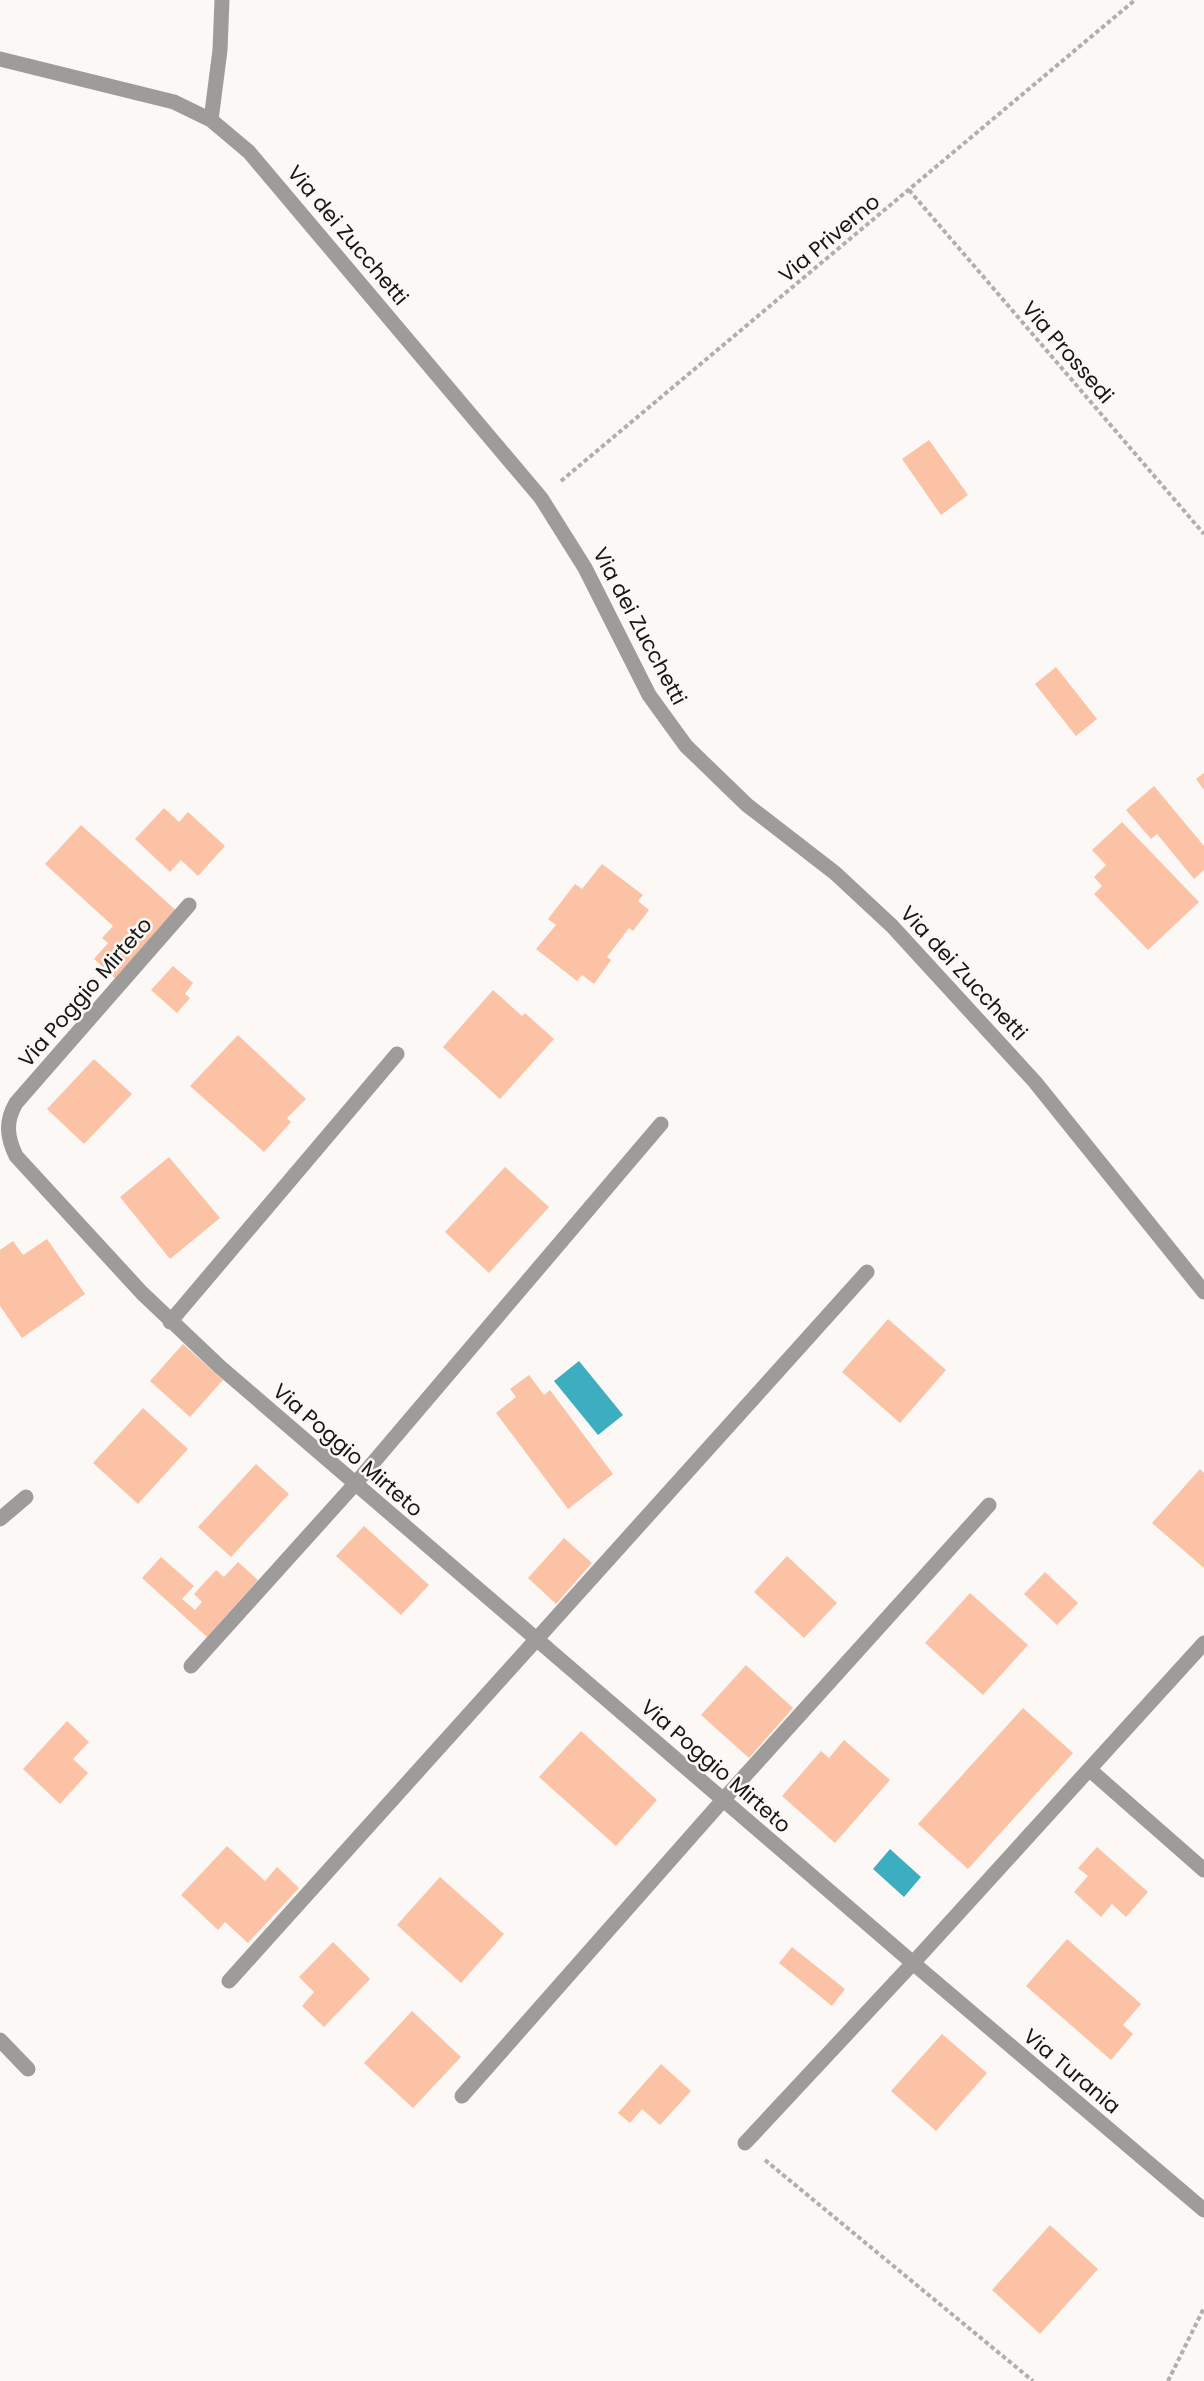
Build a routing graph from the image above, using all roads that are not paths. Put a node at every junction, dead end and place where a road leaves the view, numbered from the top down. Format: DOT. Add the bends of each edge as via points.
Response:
graph roads {
  1 [pos="222,0"];
  2 [pos="0,59"];
  3 [pos="211,120"];
  4 [pos="189,906"];
  5 [pos="397,1054"];
  6 [pos="662,1124"];
  7 [pos="867,1272"];
  8 [pos="1204,1292"];
  9 [pos="170,1322"];
  10 [pos="355,1484"];
  11 [pos="26,1497"];
  12 [pos="989,1505"];
  13 [pos="0,1519"];
  14 [pos="536,1639"];
  15 [pos="1204,1643"];
  16 [pos="191,1666"];
  17 [pos="1090,1770"];
  18 [pos="723,1800"];
  19 [pos="1204,1870"];
  20 [pos="913,1963"];
  21 [pos="229,1980"];
  22 [pos="0,2040"];
  23 [pos="28,2069"];
  24 [pos="462,2096"];
  25 [pos="745,2143"];
  26 [pos="1204,2210"];
  1 -- 3 [label="street"];
  2 -- 3 [label="street, Via dei Zucchetti" via="164,99"];
  3 -- 8 [label="street, Via dei Zucchetti" via="259,162 541,498 585,568 649,695 686,746 747,805 835,873 892,926 1035,1082"];
  4 -- 9 [label="street, Via Poggio Mirteto" via="22,1095 7,1129 8,1139 23,1164"];
  5 -- 9 [label="street"];
  6 -- 10 [label="street"];
  7 -- 14 [label="street"];
  9 -- 10 [label="street, Via Poggio Mirteto"];
  10 -- 14 [label="street, Via Poggio Mirteto"];
  10 -- 16 [label="street"];
  11 -- 13 [label="street"];
  12 -- 18 [label="street"];
  14 -- 18 [label="street, Via Poggio Mirteto"];
  14 -- 21 [label="street"];
  15 -- 17 [label="street"];
  17 -- 19 [label="street"];
  17 -- 20 [label="street"];
  18 -- 20 [label="street, Via Poggio Mirteto"];
  18 -- 24 [label="street"];
  20 -- 25 [label="street"];
  20 -- 26 [label="street, Via Turania"];
  22 -- 23 [label="street"];
}
